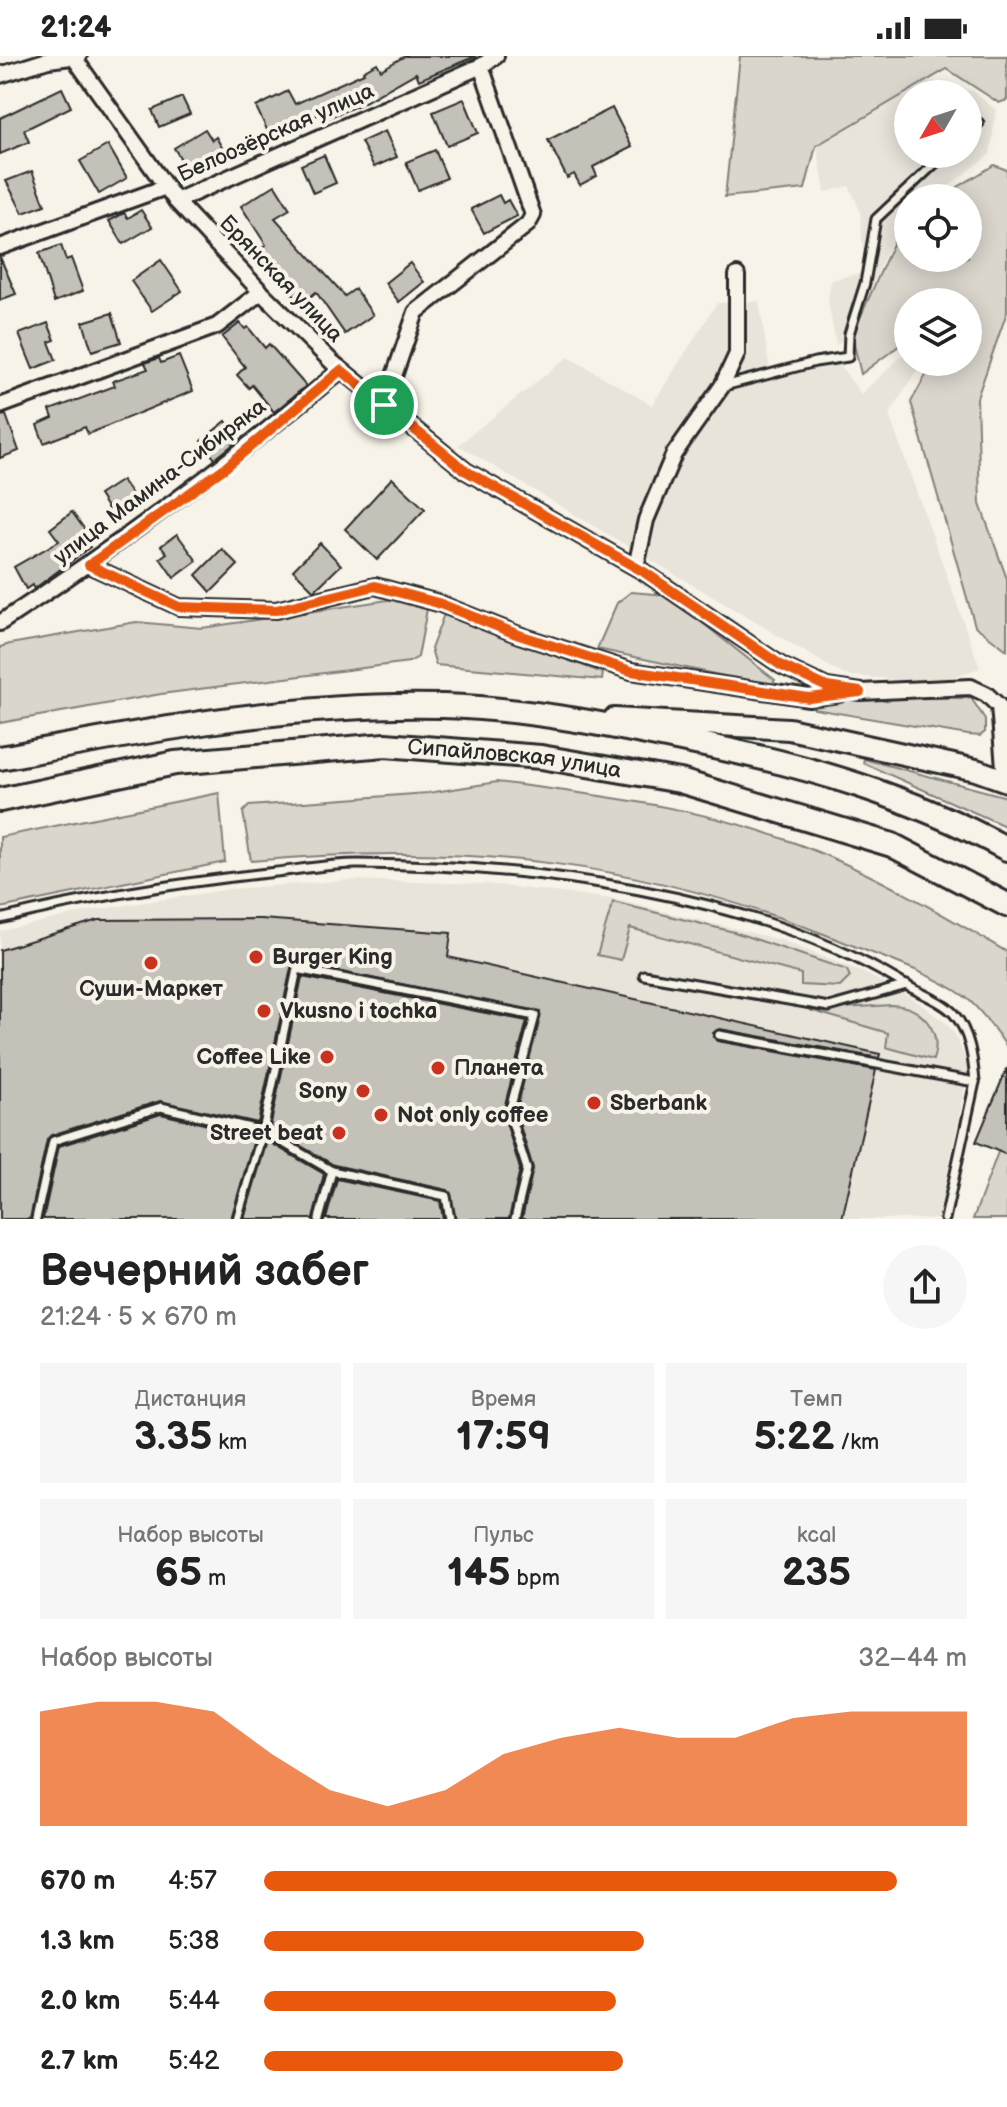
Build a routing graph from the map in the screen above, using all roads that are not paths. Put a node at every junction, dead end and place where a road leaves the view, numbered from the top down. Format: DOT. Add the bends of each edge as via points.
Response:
graph roads {
  1 [pos="496,56"];
  2 [pos="77,57"];
  3 [pos="481,66"];
  4 [pos="0,75"];
  5 [pos="930,168"];
  6 [pos="166,187"];
  7 [pos="176,201"];
  8 [pos="0,247"];
  9 [pos="737,275"];
  10 [pos="261,292"];
  11 [pos="341,370"];
  12 [pos="722,386"];
  13 [pos="384,405"];
  14 [pos="0,406"];
  15 [pos="89,565"];
  16 [pos="636,567"];
  17 [pos="0,623"];
  18 [pos="860,692"];
  19 [pos="563,716"];
  20 [pos="0,758"];
  21 [pos="1006,781"];
  22 [pos="0,800"];
  23 [pos="1007,849"];
  24 [pos="1007,905"];
  25 [pos="0,919"];
  26 [pos="644,975"];
  27 [pos="907,985"];
  28 [pos="719,1035"];
  29 [pos="975,1082"];
  30 [pos="263,1131"];
  31 [pos="332,1171"];
  32 [pos="36,1219"];
  33 [pos="237,1219"];
  34 [pos="319,1219"];
  35 [pos="450,1219"];
  36 [pos="515,1219"];
  37 [pos="945,1219"];
  1 -- 3 [label="street, Белоозёрская улица"];
  2 -- 4 [label="street"];
  2 -- 6 [label="street, Брянская улица"];
  3 -- 7 [label="street, Белоозёрская улица"];
  3 -- 13 [label="street" via="533,215 416,312"];
  5 -- 12 [label="lane" via="876,219 848,357"];
  6 -- 7 [label="street, Брянская улица"];
  6 -- 8 [label="street, Белоозёрская улица"];
  7 -- 10 [label="street, Брянская улица"];
  9 -- 12 [label="street" via="737,354"];
  10 -- 11 [label="street, Брянская улица"];
  10 -- 14 [label="street" via="217,326"];
  11 -- 13 [label="street, Брянская улица"];
  11 -- 15 [label="street, улица Мамина-Сибиряка" via="226,467"];
  12 -- 16 [label="street" via="674,454 646,520"];
  13 -- 16 [label="street, Брянская улица" via="466,471"];
  15 -- 17 [label="street, улица Мамина-Сибиряка"];
  15 -- 18 [label="street" via="179,607 276,610 375,586 631,671 809,698"];
  16 -- 18 [label="street, Брянская улица" via="782,666 827,687"];
  18 -- 21 [label="street" via="971,687 986,694 999,706"];
  19 -- 20 [label="main road, Сипайловская улица" via="441,706 313,710 167,727"];
  19 -- 21 [label="main road" via="789,729"];
  19 -- 23 [label="main road, Сипайловская улица" via="790,762 888,793"];
  22 -- 24 [label="main road, Сипайловская улица" via="175,763 385,745 541,757 680,781 892,845"];
  25 -- 27 [label="lane" via="154,886 355,864 479,870 608,884 742,915 866,961"];
  26 -- 27 [label="lane" via="829,1007"];
  27 -- 29 [label="lane" via="953,1012 974,1059"];
  28 -- 29 [label="lane"];
  29 -- 37 [label="lane"];
  30 -- 31 [label="lane"];
  30 -- 32 [label="lane" via="161,1107 53,1141"];
  30 -- 33 [label="lane"];
  30 -- 36 [label="lane" via="297,969 535,1016 509,1113 527,1169"];
  31 -- 34 [label="lane"];
  31 -- 35 [label="lane" via="446,1196"];
}
